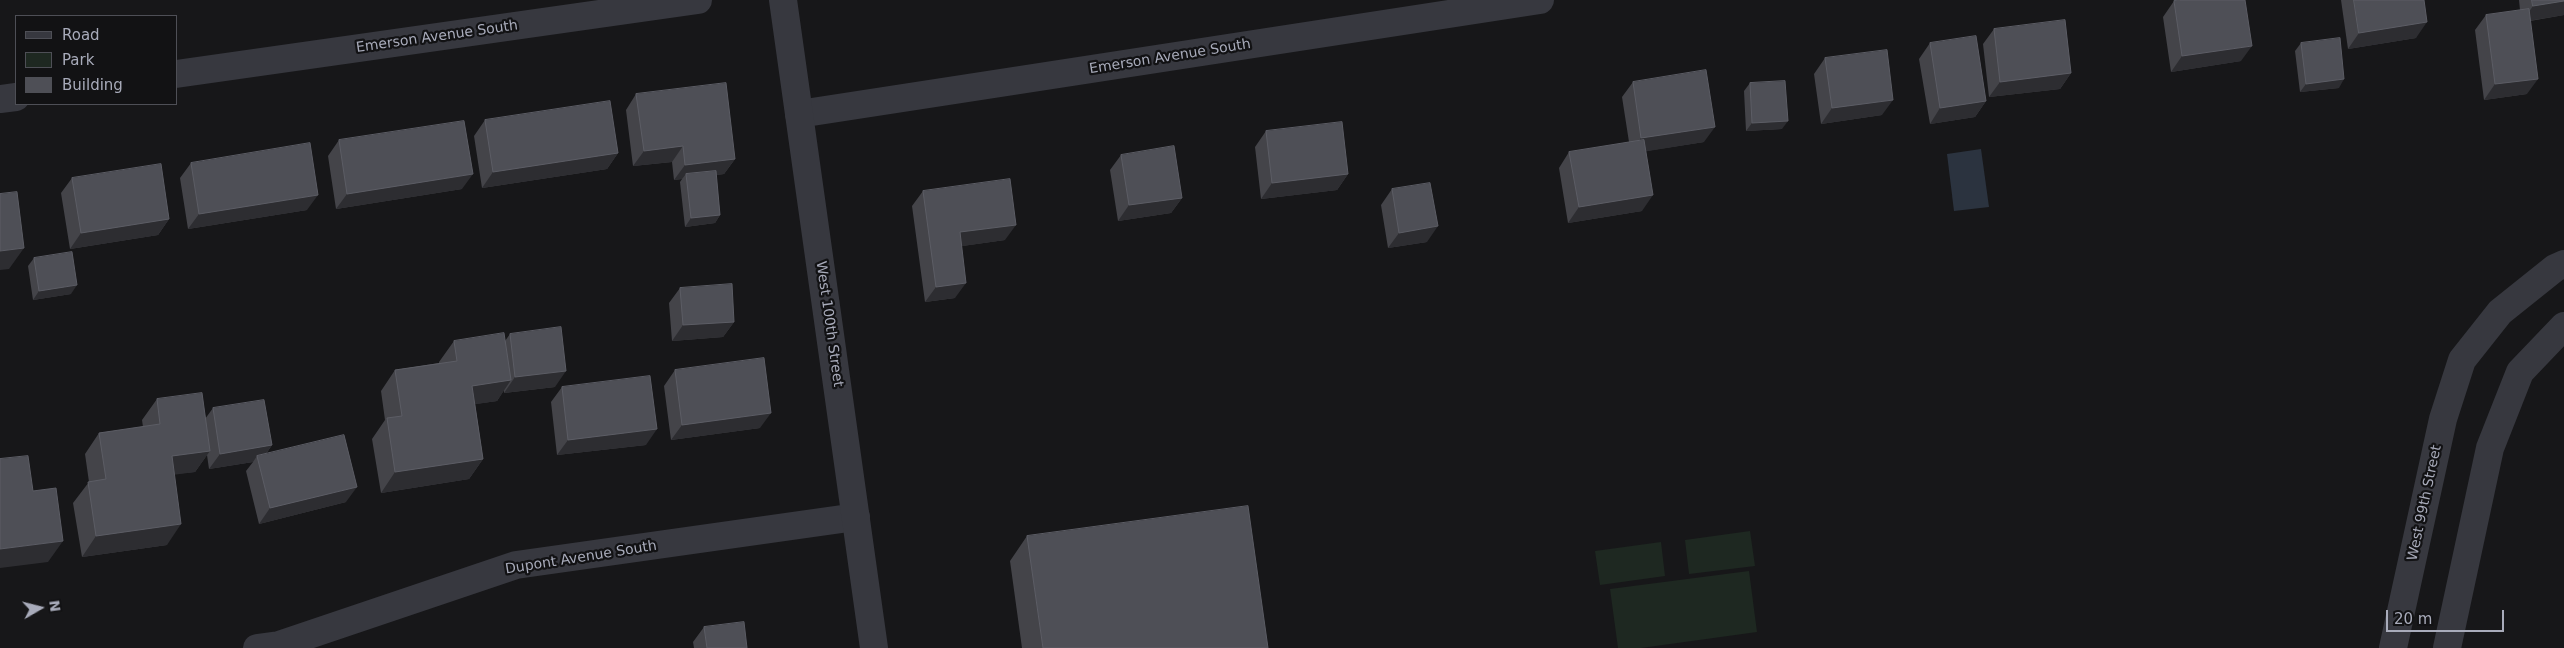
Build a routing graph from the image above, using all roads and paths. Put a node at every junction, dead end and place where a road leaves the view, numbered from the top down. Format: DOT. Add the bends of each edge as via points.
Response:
graph roads {
  1 [pos="698,0"];
  2 [pos="783,0"];
  3 [pos="1540,0"];
  4 [pos="178,74"];
  5 [pos="15,97"];
  6 [pos="0,99"];
  7 [pos="799,114"];
  8 [pos="2564,264"];
  9 [pos="2564,326"];
  10 [pos="856,517"];
  11 [pos="257,648"];
  12 [pos="874,648"];
  13 [pos="2393,648"];
  14 [pos="2447,648"];
  1 -- 4 [label="street, Emerson Avenue South"];
  2 -- 7 [label="street, West 100th Street"];
  3 -- 7 [label="street, Emerson Avenue South"];
  5 -- 6 [label="street"];
  7 -- 10 [label="street, West 100th Street"];
  8 -- 13 [label="street, West 99th Street" via="2500,312 2462,360 2443,419"];
  9 -- 14 [label="street" via="2520,372 2490,448"];
  10 -- 11 [label="street, Dupont Avenue South" via="516,565 279,645"];
  10 -- 12 [label="street, West 100th Street"];
}
